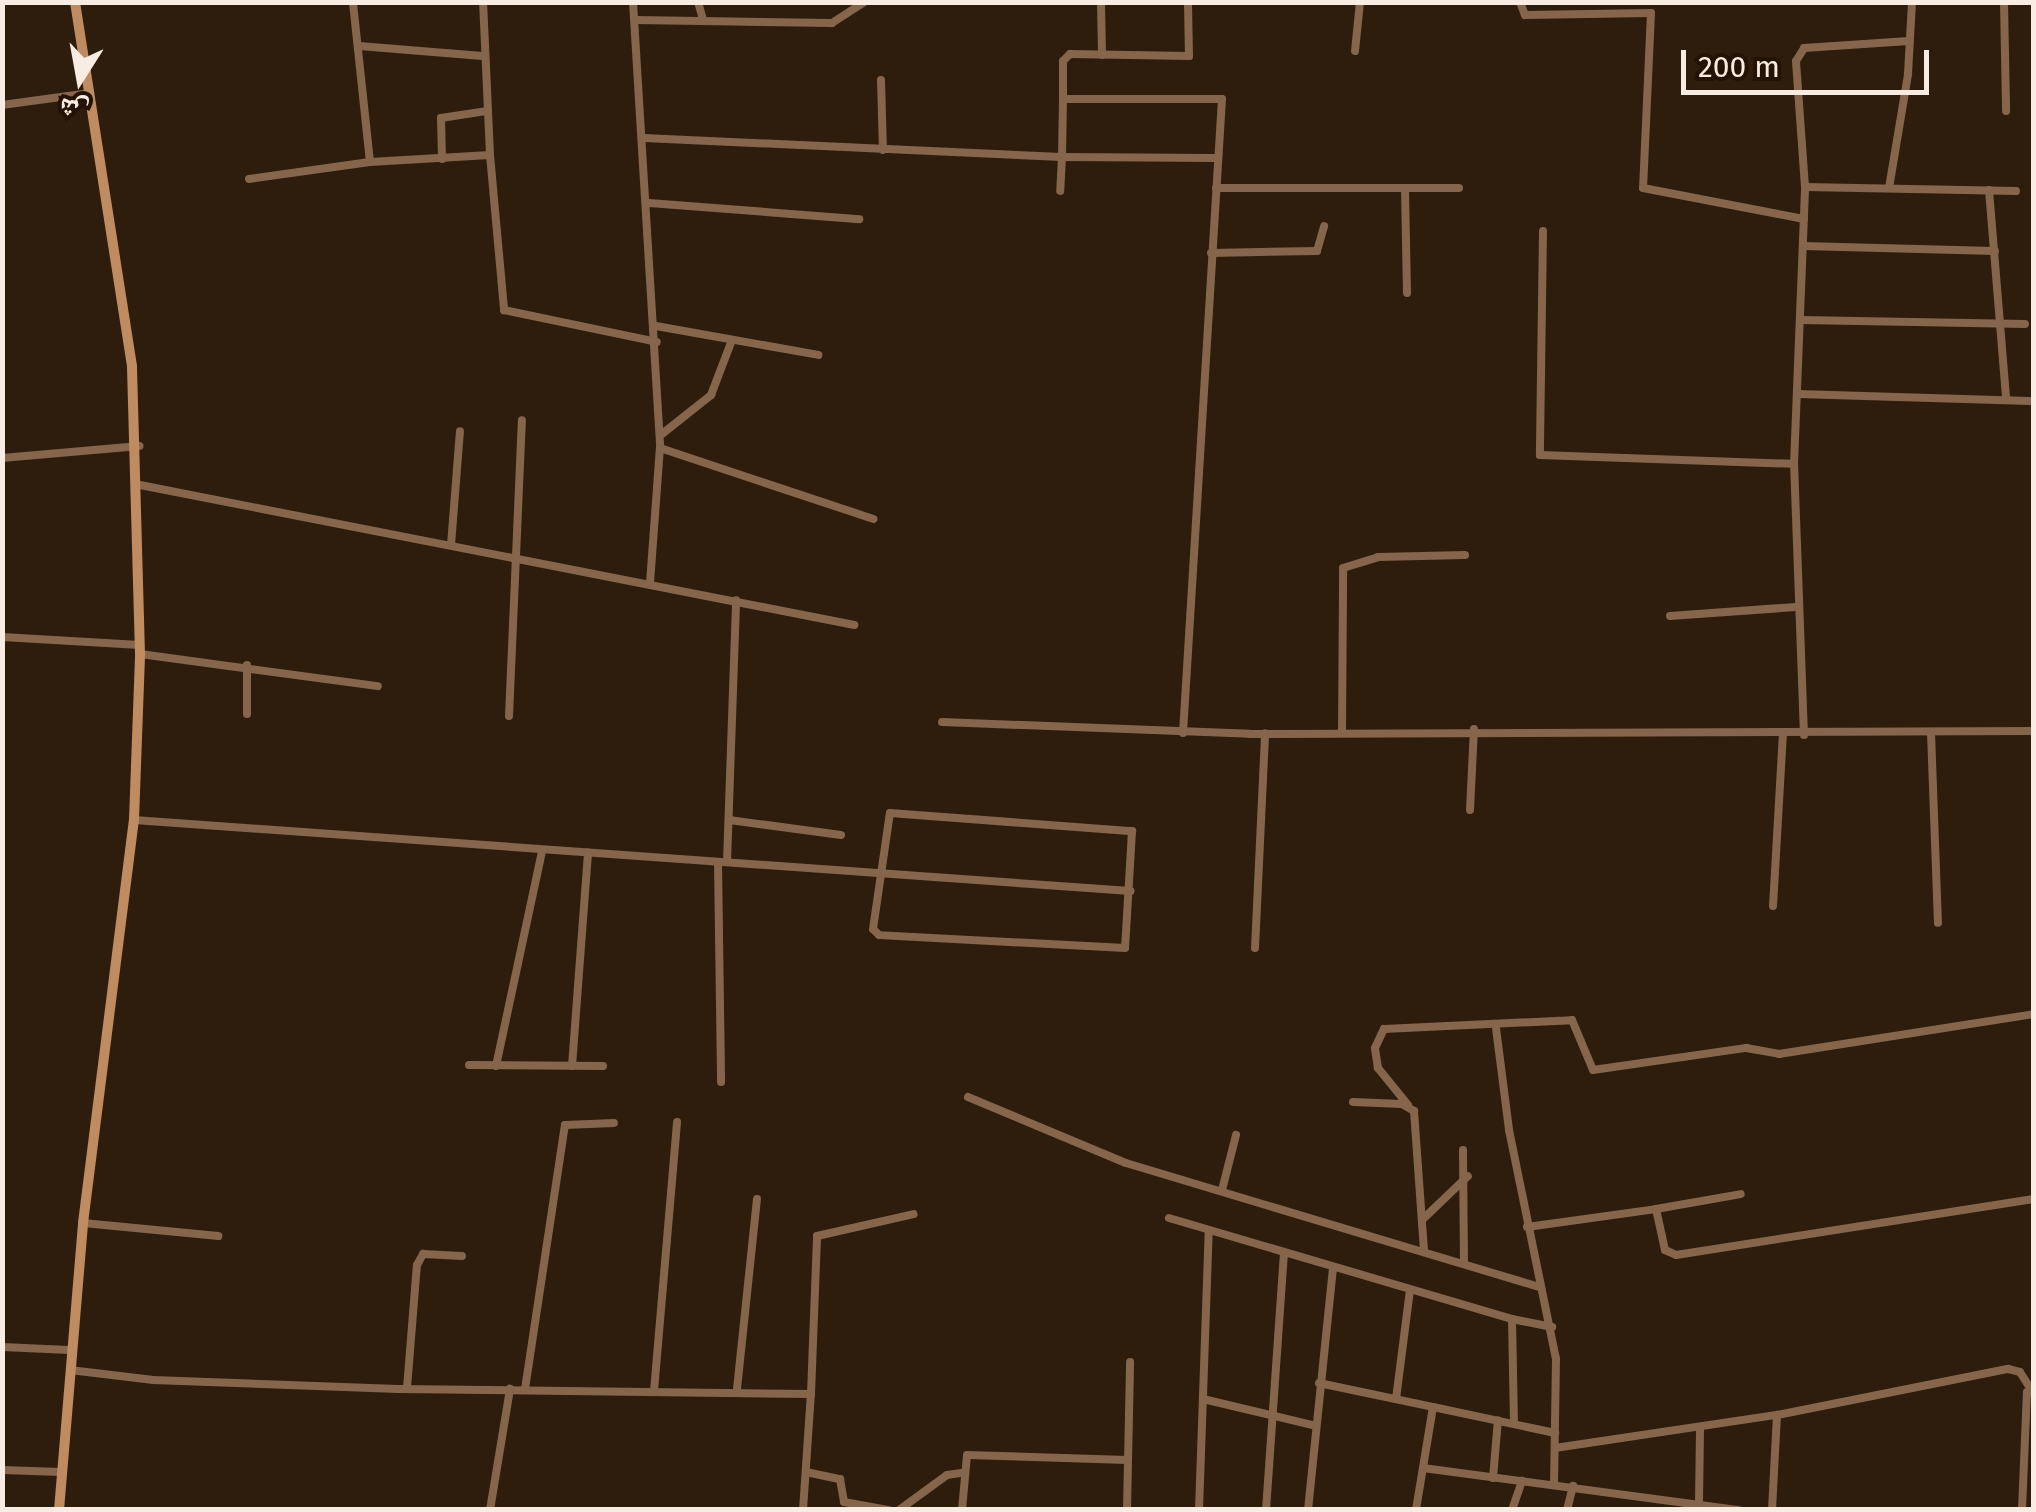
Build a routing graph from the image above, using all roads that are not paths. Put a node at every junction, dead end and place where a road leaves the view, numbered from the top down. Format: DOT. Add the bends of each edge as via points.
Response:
graph roads {
  1 [pos="75,2"];
  2 [pos="353,2"];
  3 [pos="483,2"];
  4 [pos="633,2"];
  5 [pos="698,2"];
  6 [pos="864,2"];
  7 [pos="1101,2"];
  8 [pos="1188,2"];
  9 [pos="1360,2"];
  10 [pos="1520,2"];
  11 [pos="1912,2"];
  12 [pos="2004,2"];
  13 [pos="635,20"];
  14 [pos="702,20"];
  15 [pos="1909,41"];
  16 [pos="359,46"];
  17 [pos="1355,51"];
  18 [pos="1102,55"];
  19 [pos="483,56"];
  20 [pos="881,80"];
  21 [pos="90,93"];
  22 [pos="1063,100"];
  23 [pos="2,106"];
  24 [pos="487,111"];
  25 [pos="2006,111"];
  26 [pos="644,138"];
  27 [pos="883,150"];
  28 [pos="490,155"];
  29 [pos="1062,157"];
  30 [pos="442,158"];
  31 [pos="1218,158"];
  32 [pos="370,162"];
  33 [pos="249,179"];
  34 [pos="1804,186"];
  35 [pos="1216,188"];
  36 [pos="1406,188"];
  37 [pos="1458,188"];
  38 [pos="1889,188"];
  39 [pos="1988,190"];
  40 [pos="2016,191"];
  41 [pos="1060,192"];
  42 [pos="649,203"];
  43 [pos="858,218"];
  44 [pos="1804,219"];
  45 [pos="1324,226"];
  46 [pos="1542,230"];
  47 [pos="1803,246"];
  48 [pos="1994,251"];
  49 [pos="1211,253"];
  50 [pos="1406,294"];
  51 [pos="1801,320"];
  52 [pos="2026,324"];
  53 [pos="2002,325"];
  54 [pos="656,326"];
  55 [pos="732,340"];
  56 [pos="657,342"];
  57 [pos="818,355"];
  58 [pos="1798,394"];
  59 [pos="2006,399"];
  60 [pos="2030,401"];
  61 [pos="522,420"];
  62 [pos="460,431"];
  63 [pos="662,434"];
  64 [pos="138,446"];
  65 [pos="660,448"];
  66 [pos="2,458"];
  67 [pos="1794,464"];
  68 [pos="140,485"];
  69 [pos="874,519"];
  70 [pos="451,545"];
  71 [pos="1465,555"];
  72 [pos="512,557"];
  73 [pos="650,583"];
  74 [pos="736,600"];
  75 [pos="1796,607"];
  76 [pos="1670,616"];
  77 [pos="854,625"];
  78 [pos="2,636"];
  79 [pos="140,649"];
  80 [pos="247,666"];
  81 [pos="378,686"];
  82 [pos="247,714"];
  83 [pos="508,716"];
  84 [pos="942,722"];
  85 [pos="1474,729"];
  86 [pos="1342,731"];
  87 [pos="2034,731"];
  88 [pos="1931,732"];
  89 [pos="1183,733"];
  90 [pos="1265,733"];
  91 [pos="1783,734"];
  92 [pos="1804,735"];
  93 [pos="1470,810"];
  94 [pos="134,820"];
  95 [pos="729,820"];
  96 [pos="841,835"];
  97 [pos="542,851"];
  98 [pos="588,854"];
  99 [pos="723,862"];
  100 [pos="881,875"];
  101 [pos="1130,891"];
  102 [pos="1773,906"];
  103 [pos="1938,923"];
  104 [pos="1255,948"];
  105 [pos="2034,1014"];
  106 [pos="1496,1028"];
  107 [pos="469,1065"];
  108 [pos="496,1066"];
  109 [pos="572,1066"];
  110 [pos="603,1066"];
  111 [pos="721,1082"];
  112 [pos="968,1097"];
  113 [pos="1353,1102"];
  114 [pos="1408,1105"];
  115 [pos="677,1122"];
  116 [pos="614,1123"];
  117 [pos="1236,1135"];
  118 [pos="1463,1150"];
  119 [pos="1468,1176"];
  120 [pos="1222,1190"];
  121 [pos="1741,1194"];
  122 [pos="757,1198"];
  123 [pos="2034,1200"];
  124 [pos="1656,1209"];
  125 [pos="914,1214"];
  126 [pos="1168,1218"];
  127 [pos="1422,1219"];
  128 [pos="83,1223"];
  129 [pos="1527,1227"];
  130 [pos="1209,1230"];
  131 [pos="218,1236"];
  132 [pos="1424,1252"];
  133 [pos="1284,1254"];
  134 [pos="462,1256"];
  135 [pos="1464,1263"];
  136 [pos="1333,1270"];
  137 [pos="1540,1287"];
  138 [pos="1410,1290"];
  139 [pos="1512,1319"];
  140 [pos="1552,1328"];
  141 [pos="2,1347"];
  142 [pos="69,1350"];
  143 [pos="1130,1362"];
  144 [pos="70,1370"];
  145 [pos="1319,1383"];
  146 [pos="407,1388"];
  147 [pos="510,1389"];
  148 [pos="525,1389"];
  149 [pos="737,1390"];
  150 [pos="654,1391"];
  151 [pos="2030,1393"];
  152 [pos="810,1394"];
  153 [pos="1203,1399"];
  154 [pos="1396,1399"];
  155 [pos="1433,1408"];
  156 [pos="1777,1415"];
  157 [pos="1271,1418"];
  158 [pos="1498,1420"];
  159 [pos="1514,1424"];
  160 [pos="1316,1426"];
  161 [pos="1700,1428"];
  162 [pos="1554,1433"];
  163 [pos="1555,1448"];
  164 [pos="1127,1460"];
  165 [pos="1423,1468"];
  166 [pos="2,1470"];
  167 [pos="62,1472"];
  168 [pos="806,1472"];
  169 [pos="962,1473"];
  170 [pos="1493,1478"];
  171 [pos="1522,1481"];
  172 [pos="1554,1484"];
  173 [pos="1573,1486"];
  174 [pos="1699,1502"];
  175 [pos="59,1510"];
  176 [pos="490,1510"];
  177 [pos="803,1510"];
  178 [pos="888,1510"];
  179 [pos="899,1510"];
  180 [pos="962,1510"];
  181 [pos="1127,1510"];
  182 [pos="1200,1510"];
  183 [pos="1266,1510"];
  184 [pos="1308,1510"];
  185 [pos="1416,1510"];
  186 [pos="1512,1510"];
  187 [pos="1567,1510"];
  188 [pos="1738,1510"];
  189 [pos="1772,1510"];
  190 [pos="2022,1510"];
  1 -- 21 [label="main road"];
  2 -- 16 [label="street"];
  3 -- 19 [label="street"];
  4 -- 13 [label="street"];
  5 -- 14 [label="street"];
  6 -- 14 [label="street" via="832,23"];
  7 -- 18 [label="street"];
  8 -- 18 [label="street" via="1189,56"];
  9 -- 17 [label="street"];
  10 -- 44 [label="street" via="1525,16 1650,12 1643,188"];
  11 -- 15 [label="street"];
  12 -- 25 [label="street"];
  13 -- 14 [label="street"];
  13 -- 26 [label="street"];
  15 -- 34 [label="street" via="1800,51"];
  15 -- 38 [label="street"];
  16 -- 19 [label="street"];
  16 -- 32 [label="street"];
  18 -- 22 [label="street" via="1066,56"];
  19 -- 24 [label="street"];
  20 -- 27 [label="street"];
  21 -- 23 [label="street"];
  21 -- 64 [label="main road"];
  22 -- 29 [label="street"];
  22 -- 31 [label="street" via="1218,94"];
  24 -- 28 [label="street"];
  24 -- 30 [label="street" via="441,118"];
  26 -- 27 [label="street"];
  26 -- 42 [label="street"];
  27 -- 29 [label="street"];
  28 -- 30 [label="street"];
  28 -- 56 [label="street" via="504,310"];
  29 -- 31 [label="street"];
  29 -- 41 [label="street"];
  30 -- 32 [label="street"];
  31 -- 35 [label="street"];
  32 -- 33 [label="street"];
  34 -- 38 [label="street"];
  34 -- 44 [label="street"];
  35 -- 36 [label="street"];
  35 -- 49 [label="street"];
  36 -- 37 [label="street"];
  36 -- 50 [label="street"];
  38 -- 39 [label="street"];
  39 -- 40 [label="street"];
  39 -- 48 [label="street"];
  42 -- 43 [label="street"];
  42 -- 54 [label="street"];
  44 -- 47 [label="street"];
  45 -- 49 [label="street" via="1317,251"];
  46 -- 67 [label="street" via="1540,455"];
  47 -- 48 [label="street"];
  47 -- 51 [label="street"];
  48 -- 53 [label="street"];
  49 -- 89 [label="street"];
  51 -- 53 [label="street"];
  51 -- 58 [label="street"];
  52 -- 53 [label="street"];
  53 -- 59 [label="street"];
  54 -- 55 [label="street"];
  54 -- 56 [label="street"];
  55 -- 57 [label="street"];
  55 -- 63 [label="street" via="711,395"];
  56 -- 63 [label="street"];
  58 -- 59 [label="street"];
  58 -- 67 [label="street"];
  59 -- 60 [label="street"];
  61 -- 72 [label="street"];
  62 -- 70 [label="street"];
  63 -- 65 [label="street"];
  64 -- 66 [label="street"];
  64 -- 68 [label="main road"];
  65 -- 69 [label="street"];
  65 -- 73 [label="street"];
  67 -- 75 [label="street"];
  68 -- 70 [label="street"];
  68 -- 79 [label="main road"];
  70 -- 72 [label="street"];
  71 -- 86 [label="street" via="1378,557 1343,568"];
  72 -- 73 [label="street"];
  72 -- 83 [label="street"];
  73 -- 74 [label="street"];
  74 -- 77 [label="street"];
  74 -- 95 [label="street"];
  75 -- 76 [label="street"];
  75 -- 92 [label="street"];
  78 -- 79 [label="street"];
  79 -- 80 [label="street"];
  79 -- 94 [label="main road"];
  80 -- 81 [label="street"];
  80 -- 82 [label="street"];
  84 -- 89 [label="street"];
  85 -- 86 [label="street"];
  85 -- 91 [label="street"];
  85 -- 93 [label="street"];
  86 -- 90 [label="street"];
  87 -- 88 [label="street"];
  88 -- 92 [label="street"];
  88 -- 103 [label="street"];
  89 -- 90 [label="street"];
  90 -- 104 [label="street"];
  91 -- 92 [label="street"];
  91 -- 102 [label="street"];
  94 -- 97 [label="street"];
  94 -- 128 [label="main road"];
  95 -- 96 [label="street"];
  95 -- 99 [label="street"];
  97 -- 98 [label="street"];
  97 -- 108 [label="street"];
  98 -- 99 [label="street"];
  98 -- 109 [label="street"];
  99 -- 100 [label="street"];
  99 -- 111 [label="street"];
  100 -- 101 [label="street"];
  100 -- 101 [label="street" via="890,813 1132,831"];
  100 -- 101 [label="street" via="874,933 935,939 1122,950"];
  105 -- 106 [label="street" via="1779,1054 1746,1048 1593,1070 1576,1021"];
  106 -- 114 [label="street" via="1378,1032 1378,1068"];
  106 -- 129 [label="street"];
  107 -- 108 [label="street"];
  108 -- 109 [label="street"];
  109 -- 110 [label="street"];
  112 -- 120 [label="street" via="1126,1163"];
  113 -- 114 [label="street"];
  114 -- 127 [label="street" via="1416,1117"];
  115 -- 150 [label="street"];
  116 -- 148 [label="street" via="565,1124"];
  117 -- 120 [label="street"];
  118 -- 119 [label="street"];
  119 -- 127 [label="street"];
  119 -- 135 [label="street"];
  120 -- 132 [label="street"];
  121 -- 124 [label="street"];
  122 -- 149 [label="street"];
  123 -- 124 [label="street" via="1670,1256"];
  124 -- 129 [label="street"];
  125 -- 152 [label="street" via="817,1236"];
  126 -- 130 [label="street"];
  127 -- 132 [label="street"];
  128 -- 131 [label="street"];
  128 -- 142 [label="main road"];
  129 -- 137 [label="street"];
  130 -- 133 [label="street"];
  130 -- 153 [label="street"];
  132 -- 135 [label="street"];
  133 -- 136 [label="street"];
  133 -- 157 [label="street"];
  134 -- 146 [label="street" via="423,1254 418,1264"];
  135 -- 137 [label="street"];
  136 -- 138 [label="street"];
  136 -- 145 [label="street"];
  137 -- 140 [label="street"];
  138 -- 139 [label="street"];
  138 -- 154 [label="street"];
  139 -- 140 [label="street"];
  139 -- 159 [label="street"];
  140 -- 162 [label="street"];
  141 -- 142 [label="street"];
  142 -- 144 [label="main road"];
  143 -- 164 [label="street"];
  144 -- 146 [label="street" via="153,1380"];
  144 -- 167 [label="main road"];
  145 -- 154 [label="street"];
  145 -- 160 [label="street"];
  146 -- 147 [label="street"];
  147 -- 148 [label="street"];
  147 -- 176 [label="street"];
  148 -- 150 [label="street"];
  149 -- 150 [label="street"];
  149 -- 152 [label="street"];
  151 -- 156 [label="street" via="2020,1372 2008,1369"];
  151 -- 190 [label="street"];
  152 -- 168 [label="street"];
  153 -- 157 [label="street"];
  153 -- 182 [label="street"];
  154 -- 155 [label="street"];
  155 -- 158 [label="street"];
  155 -- 165 [label="street"];
  156 -- 161 [label="street"];
  156 -- 189 [label="street"];
  157 -- 160 [label="street"];
  157 -- 183 [label="street"];
  158 -- 159 [label="street"];
  158 -- 170 [label="street"];
  159 -- 162 [label="street"];
  160 -- 184 [label="street"];
  161 -- 163 [label="street"];
  161 -- 174 [label="street"];
  162 -- 163 [label="street"];
  163 -- 172 [label="street"];
  164 -- 169 [label="street" via="970,1454"];
  164 -- 181 [label="street"];
  165 -- 170 [label="street"];
  165 -- 185 [label="street"];
  166 -- 167 [label="street"];
  167 -- 175 [label="main road"];
  168 -- 177 [label="street"];
  168 -- 178 [label="street" via="840,1479 844,1502"];
  169 -- 179 [label="street" via="947,1475"];
  169 -- 180 [label="street"];
  170 -- 171 [label="street"];
  171 -- 172 [label="street"];
  171 -- 186 [label="street"];
  172 -- 173 [label="street"];
  173 -- 174 [label="street"];
  173 -- 187 [label="street"];
  174 -- 188 [label="street"];
}
